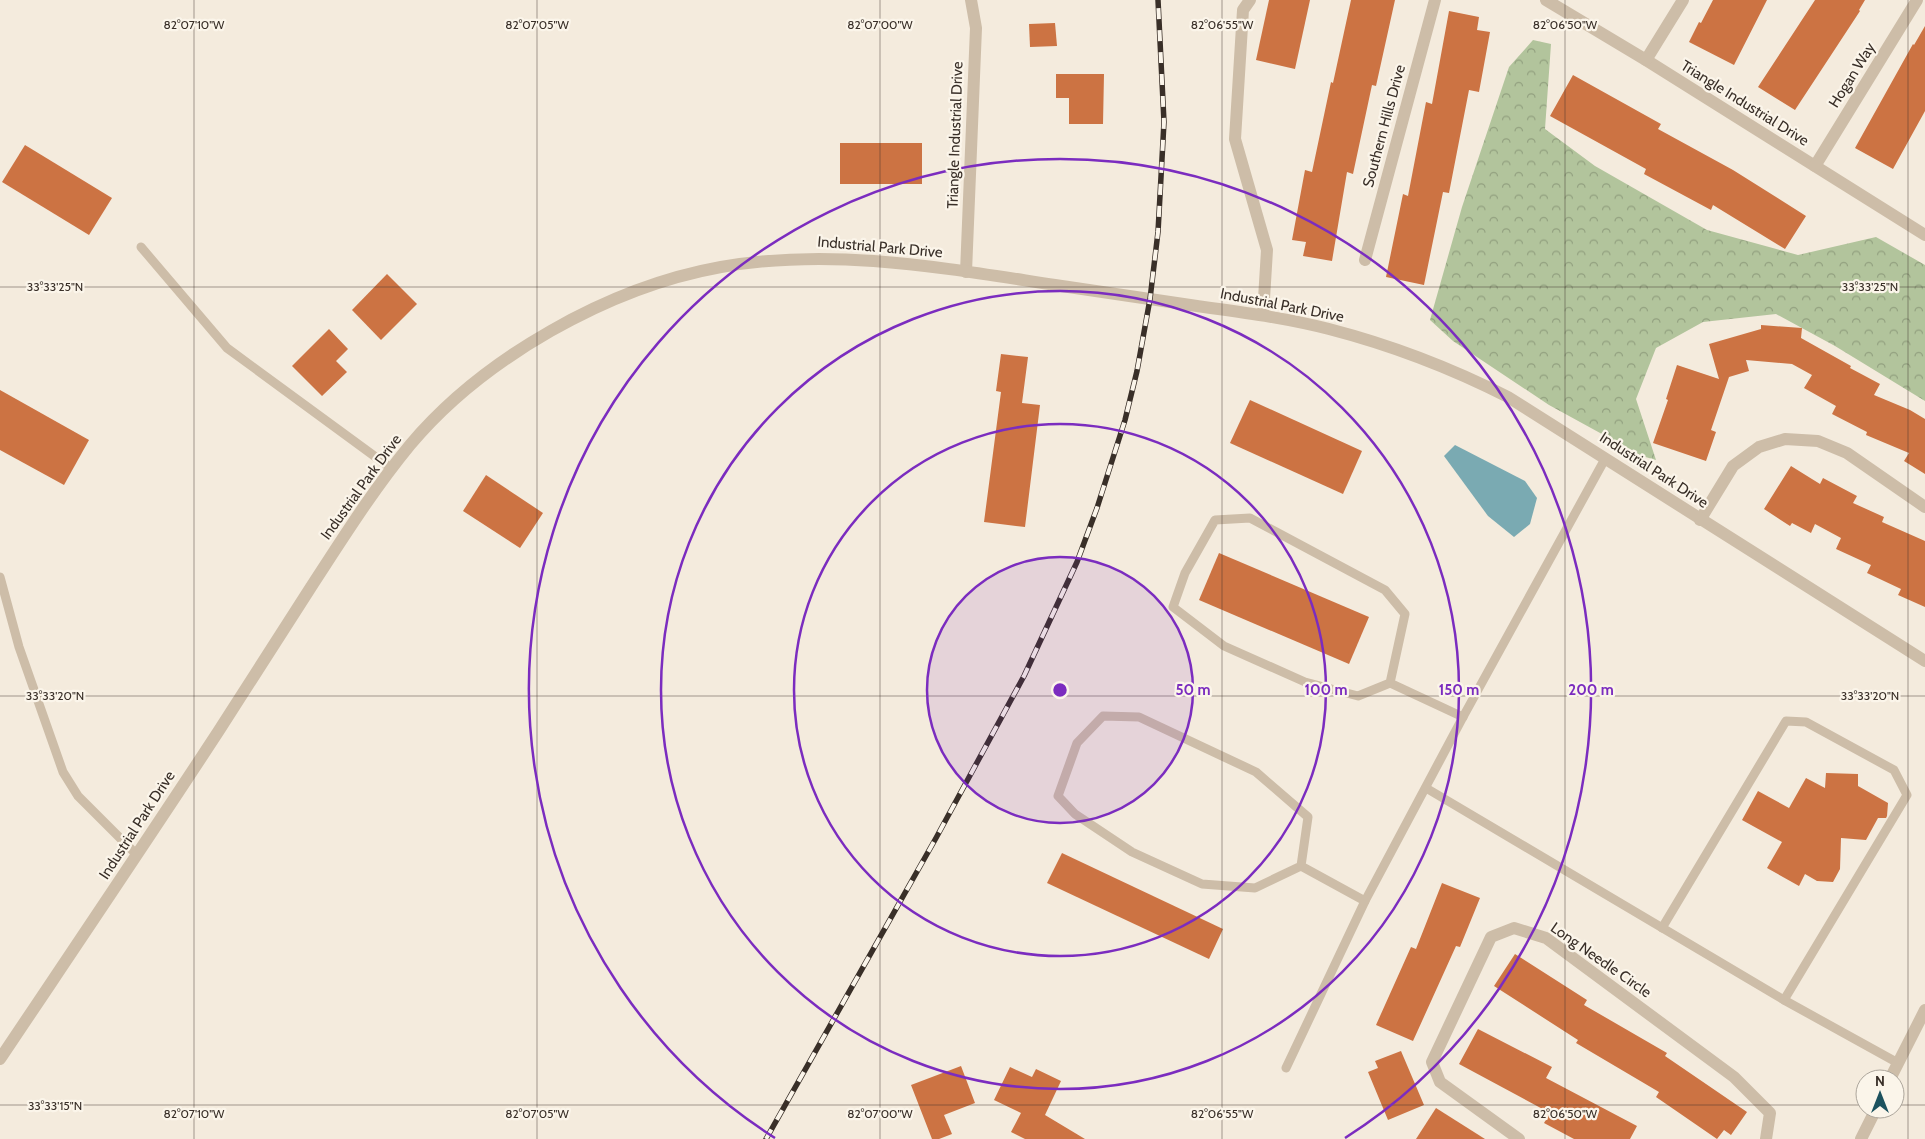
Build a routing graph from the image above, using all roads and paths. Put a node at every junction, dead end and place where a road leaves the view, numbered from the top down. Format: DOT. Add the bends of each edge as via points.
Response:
graph roads {
  1 [pos="971,0"];
  2 [pos="1250,0"];
  3 [pos="1435,0"];
  4 [pos="1546,0"];
  5 [pos="1683,0"];
  6 [pos="1917,0"];
  7 [pos="1646,60"];
  8 [pos="1815,166"];
  9 [pos="1925,235"];
  10 [pos="141,248"];
  11 [pos="1365,260"];
  12 [pos="966,272"];
  13 [pos="1263,315"];
  14 [pos="1605,459"];
  15 [pos="392,469"];
  16 [pos="1925,507"];
  17 [pos="1700,520"];
  18 [pos="0,577"];
  19 [pos="1925,661"];
  20 [pos="1390,683"];
  21 [pos="1463,717"];
  22 [pos="1426,788"];
  23 [pos="137,855"];
  24 [pos="1301,866"];
  25 [pos="1365,901"];
  26 [pos="1662,928"];
  27 [pos="1784,1000"];
  28 [pos="1925,1010"];
  29 [pos="0,1059"];
  30 [pos="1898,1063"];
  31 [pos="1286,1068"];
  32 [pos="1895,1069"];
  33 [pos="1871,1119"];
  34 [pos="1519,1139"];
  35 [pos="1766,1139"];
  36 [pos="1861,1139"];
  1 -- 12 [label="street, Triangle Industrial Drive" via="976,28"];
  2 -- 13 [label="street" via="1243,10 1235,139 1266,250"];
  3 -- 11 [label="street, Southern Hills Drive"];
  4 -- 7 [label="street, Triangle Industrial Drive"];
  5 -- 7 [label="street"];
  6 -- 8 [label="street, Hogan Way"];
  7 -- 8 [label="street, Triangle Industrial Drive"];
  8 -- 9 [label="street, Triangle Industrial Drive"];
  10 -- 15 [label="lane" via="227,348"];
  12 -- 13 [label="street, Industrial Park Drive"];
  12 -- 15 [label="street, Industrial Park Drive" via="868,260 794,258 718,268 641,289 590,310 495,367 419,436"];
  13 -- 14 [label="street, Industrial Park Drive" via="1329,329 1397,349 1467,376 1508,397"];
  14 -- 17 [label="street, Industrial Park Drive"];
  14 -- 21 [label="lane"];
  15 -- 23 [label="street, Industrial Park Drive" via="365,503"];
  16 -- 17 [label="street" via="1847,453 1818,441 1785,439 1759,447 1733,466"];
  17 -- 19 [label="street, Industrial Park Drive"];
  18 -- 23 [label="lane" via="19,647 63,772 78,796"];
  20 -- 20 [label="lane" via="1405,614 1385,590 1250,518 1215,520 1185,574 1173,607 1224,646 1304,682 1358,696"];
  20 -- 21 [label="lane"];
  21 -- 22 [label="lane"];
  22 -- 25 [label="lane"];
  22 -- 26 [label="lane"];
  23 -- 29 [label="street, Industrial Park Drive"];
  24 -- 24 [label="lane" via="1255,888 1202,884 1132,852 1075,814 1058,796 1077,743 1103,716 1140,717 1256,772 1308,817"];
  24 -- 25 [label="lane"];
  25 -- 31 [label="lane"];
  26 -- 27 [label="lane"];
  26 -- 27 [label="lane" via="1786,721 1806,722 1894,770 1907,795"];
  27 -- 30 [label="lane"];
  28 -- 30 [label="street"];
  30 -- 32 [label="street"];
  33 -- 36 [label="street"];
  34 -- 35 [label="street, Long Needle Circle" via="1440,1082 1432,1062 1491,937 1514,928 1546,938 1734,1077 1770,1113"];
}
